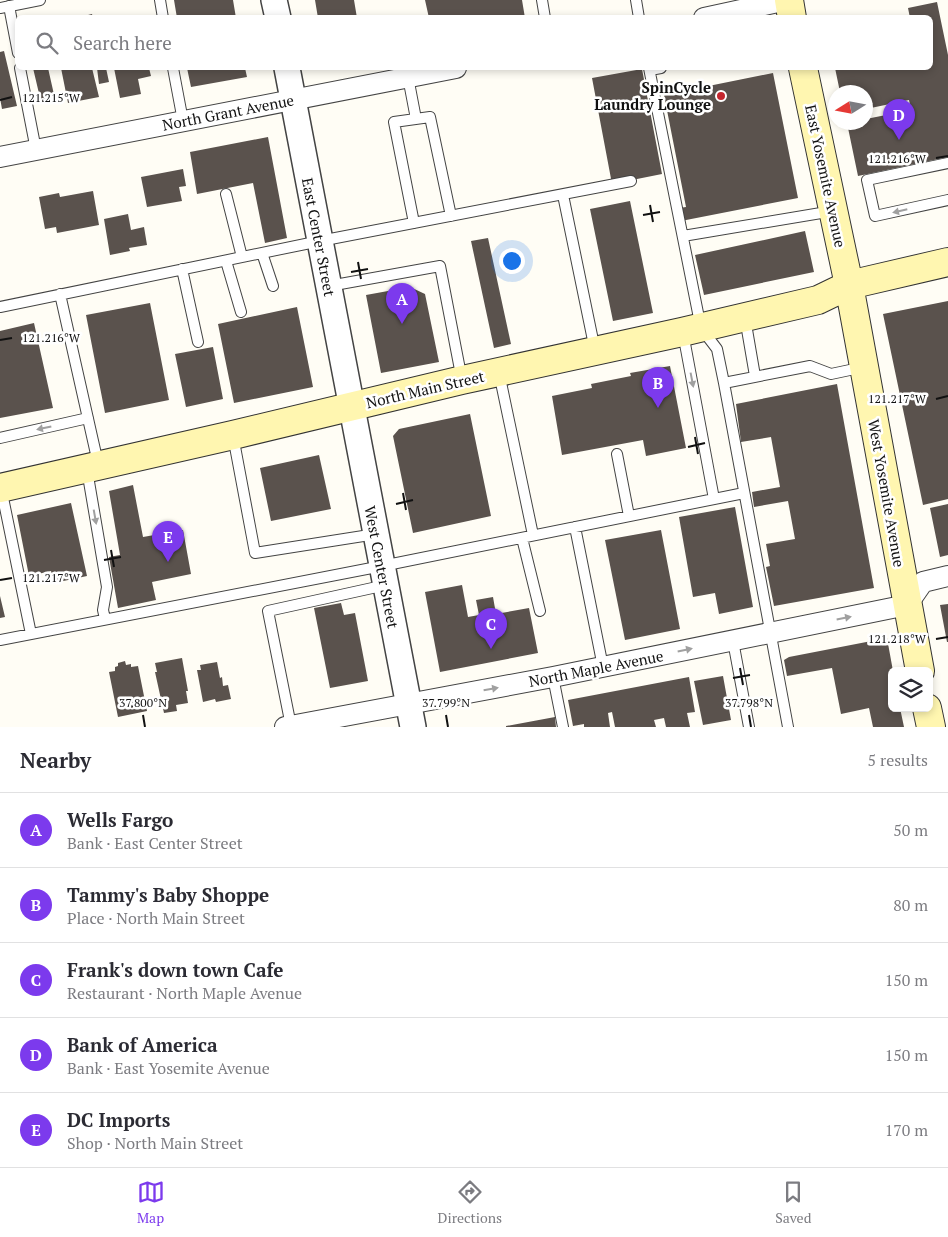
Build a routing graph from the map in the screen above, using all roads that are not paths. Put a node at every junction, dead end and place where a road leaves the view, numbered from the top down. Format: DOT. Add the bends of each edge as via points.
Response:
graph roads {
  1 [pos="40,0"];
  2 [pos="160,0"];
  3 [pos="274,0"];
  4 [pos="542,0"];
  5 [pos="636,0"];
  6 [pos="788,0"];
  7 [pos="4,7"];
  8 [pos="162,15"];
  9 [pos="277,15"];
  10 [pos="544,15"];
  11 [pos="638,15"];
  12 [pos="718,15"];
  13 [pos="791,15"];
  14 [pos="15,42"];
  15 [pos="20,70"];
  16 [pos="173,70"];
  17 [pos="287,70"];
  18 [pos="445,70"];
  19 [pos="650,70"];
  20 [pos="803,70"];
  21 [pos="408,77"];
  22 [pos="293,100"];
  23 [pos="416,119"];
  24 [pos="183,121"];
  25 [pos="36,150"];
  26 [pos="0,157"];
  27 [pos="948,163"];
  28 [pos="631,181"];
  29 [pos="226,194"];
  30 [pos="563,195"];
  31 [pos="948,200"];
  32 [pos="833,211"];
  33 [pos="451,216"];
  34 [pos="414,223"];
  35 [pos="683,236"];
  36 [pos="320,241"];
  37 [pos="262,253"];
  38 [pos="242,257"];
  39 [pos="226,261"];
  40 [pos="948,262"];
  41 [pos="182,270"];
  42 [pos="848,285"];
  43 [pos="273,286"];
  44 [pos="328,286"];
  45 [pos="60,294"];
  46 [pos="0,306"];
  47 [pos="241,312"];
  48 [pos="745,317"];
  49 [pos="692,330"];
  50 [pos="198,342"];
  51 [pos="596,351"];
  52 [pos="864,367"];
  53 [pos="499,372"];
  54 [pos="755,376"];
  55 [pos="462,380"];
  56 [pos="724,383"];
  57 [pos="351,407"];
  58 [pos="88,418"];
  59 [pos="233,436"];
  60 [pos="0,438"];
  61 [pos="617,454"];
  62 [pos="93,468"];
  63 [pos="0,488"];
  64 [pos="744,493"];
  65 [pos="714,499"];
  66 [pos="629,516"];
  67 [pos="575,527"];
  68 [pos="376,534"];
  69 [pos="534,536"];
  70 [pos="522,538"];
  71 [pos="384,575"];
  72 [pos="948,576"];
  73 [pos="907,605"];
  74 [pos="540,611"];
  75 [pos="105,619"];
  76 [pos="770,633"];
  77 [pos="31,634"];
  78 [pos="0,640"];
  79 [pos="733,641"];
  80 [pos="603,667"];
  81 [pos="919,667"];
  82 [pos="553,677"];
  83 [pos="928,712"];
  84 [pos="411,715"];
  85 [pos="288,726"];
  86 [pos="563,727"];
  87 [pos="749,727"];
  88 [pos="788,727"];
  89 [pos="931,727"];
  1 -- 7 [label="lane"];
  2 -- 8 [label="lane"];
  3 -- 9 [label="street"];
  4 -- 10 [label="lane"];
  5 -- 11 [label="lane"];
  6 -- 12 [label="street"];
  6 -- 13 [label="main road"];
  7 -- 14 [label="lane"];
  15 -- 25 [label="lane"];
  16 -- 24 [label="lane"];
  17 -- 22 [label="street, East Center Street"];
  18 -- 21 [label="street, North Grant Avenue"];
  19 -- 35 [label="lane"];
  20 -- 32 [label="main road, East Yosemite Avenue"];
  21 -- 22 [label="street, North Grant Avenue"];
  21 -- 23 [label="lane"];
  22 -- 24 [label="street, North Grant Avenue"];
  22 -- 36 [label="street, East Center Street"];
  23 -- 33 [label="lane" via="430,117"];
  23 -- 34 [label="lane" via="394,122"];
  24 -- 25 [label="street, North Grant Avenue"];
  25 -- 26 [label="street, North Grant Avenue"];
  31 -- 27 [label="lane, one-way" via="875,216 867,180"];
  28 -- 30 [label="lane"];
  29 -- 38 [label="lane"];
  30 -- 33 [label="lane"];
  30 -- 51 [label="lane"];
  32 -- 35 [label="lane"];
  32 -- 42 [label="main road, East Yosemite Avenue"];
  33 -- 34 [label="lane"];
  34 -- 36 [label="lane"];
  35 -- 49 [label="lane"];
  36 -- 37 [label="lane"];
  36 -- 44 [label="street, East Center Street"];
  37 -- 38 [label="lane"];
  37 -- 43 [label="lane"];
  38 -- 39 [label="lane"];
  39 -- 41 [label="lane"];
  39 -- 47 [label="lane"];
  40 -- 42 [label="main road, North Main Street"];
  41 -- 45 [label="lane"];
  41 -- 50 [label="lane"];
  42 -- 48 [label="main road, North Main Street" via="818,300"];
  42 -- 52 [label="main road, West Yosemite Avenue"];
  44 -- 55 [label="lane" via="440,266"];
  44 -- 57 [label="street, East Center Street"];
  45 -- 46 [label="lane"];
  45 -- 58 [label="lane"];
  48 -- 49 [label="main road, North Main Street"];
  48 -- 54 [label="lane"];
  49 -- 51 [label="main road, North Main Street"];
  49 -- 56 [label="lane" via="717,349"];
  49 -- 65 [label="lane, one-way"];
  51 -- 53 [label="main road, North Main Street"];
  52 -- 54 [label="lane" via="831,374 810,366"];
  52 -- 73 [label="main road, West Yosemite Avenue"];
  53 -- 55 [label="main road, North Main Street"];
  53 -- 69 [label="lane"];
  54 -- 56 [label="lane"];
  55 -- 57 [label="main road, North Main Street"];
  56 -- 64 [label="lane"];
  57 -- 59 [label="main road, North Main Street"];
  57 -- 68 [label="street, West Center Street"];
  58 -- 60 [label="lane, one-way"];
  58 -- 62 [label="lane"];
  59 -- 62 [label="main road, North Main Street"];
  59 -- 68 [label="lane" via="255,553"];
  61 -- 66 [label="lane"];
  62 -- 63 [label="main road, North Main Street"];
  62 -- 75 [label="lane, one-way" via="107,587 103,610"];
  63 -- 77 [label="lane"];
  64 -- 65 [label="lane"];
  64 -- 76 [label="lane"];
  65 -- 66 [label="lane"];
  66 -- 67 [label="lane"];
  67 -- 69 [label="lane"];
  67 -- 80 [label="lane"];
  68 -- 71 [label="street, West Center Street"];
  69 -- 70 [label="lane"];
  70 -- 71 [label="lane"];
  70 -- 74 [label="lane"];
  71 -- 75 [label="lane"];
  71 -- 84 [label="street, West Center Street"];
  71 -- 85 [label="lane" via="268,611"];
  72 -- 73 [label="street" via="923,582"];
  76 -- 73 [label="street, North Maple Avenue, one-way"];
  73 -- 81 [label="main road, West Yosemite Avenue"];
  75 -- 77 [label="lane"];
  76 -- 79 [label="street, North Maple Avenue"];
  76 -- 88 [label="lane"];
  77 -- 78 [label="lane"];
  80 -- 79 [label="street, North Maple Avenue, one-way"];
  79 -- 87 [label="lane"];
  80 -- 82 [label="street, North Maple Avenue"];
  84 -- 82 [label="street, North Maple Avenue, one-way"];
  82 -- 86 [label="lane"];
  83 -- 89 [label="main road"];
  84 -- 85 [label="street, North Maple Avenue"];
}
